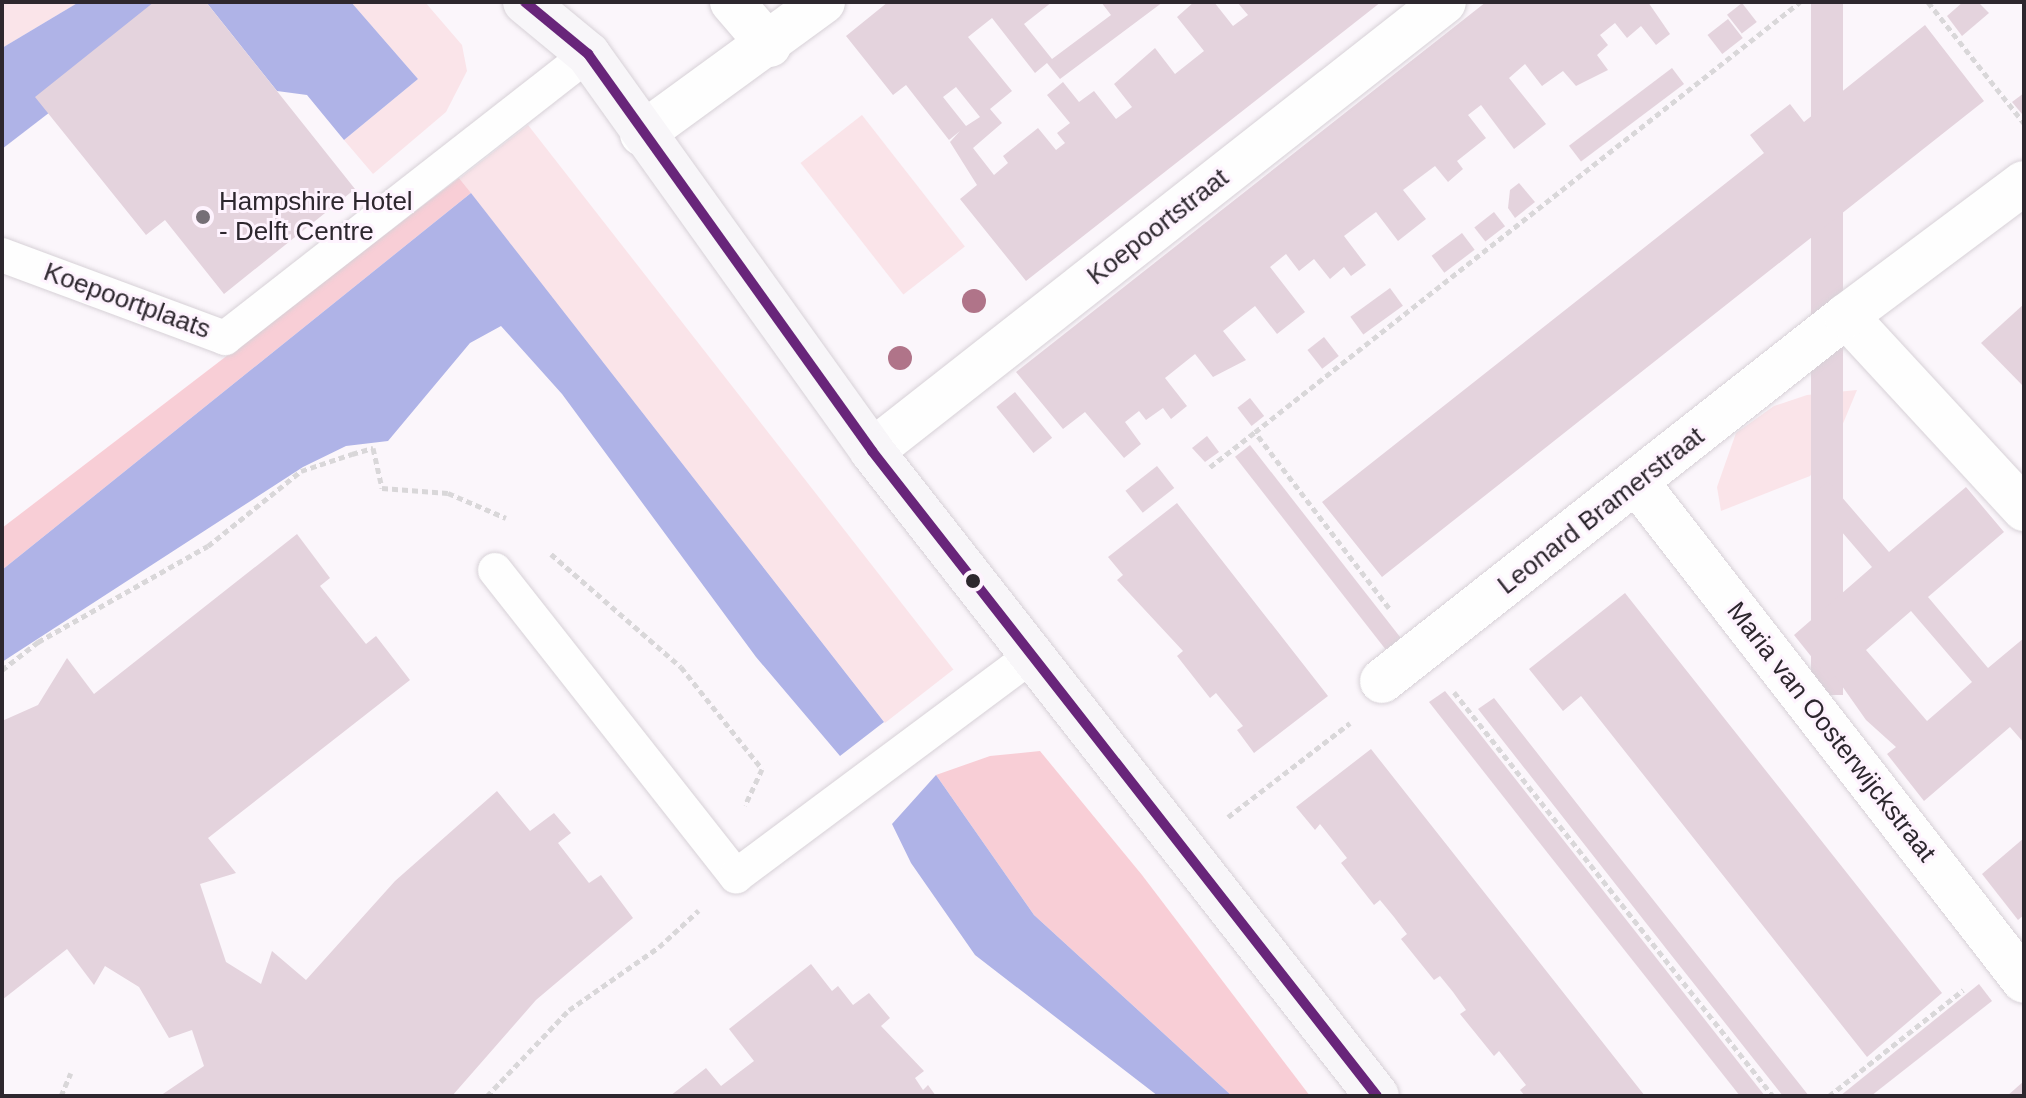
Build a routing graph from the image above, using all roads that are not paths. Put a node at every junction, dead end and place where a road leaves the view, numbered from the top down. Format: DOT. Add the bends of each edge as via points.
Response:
graph roads {
  1 [pos="525,2"];
  2 [pos="572,2"];
  3 [pos="732,2"];
  4 [pos="823,2"];
  5 [pos="1444,2"];
  6 [pos="769,45"];
  7 [pos="588,54"];
  8 [pos="642,134"];
  9 [pos="2024,183"];
  10 [pos="2,255"];
  11 [pos="1846,316"];
  12 [pos="872,451"];
  13 [pos="1638,484"];
  14 [pos="2024,509"];
  15 [pos="495,570"];
  16 [pos="1032,655"];
  17 [pos="1382,681"];
  18 [pos="2014,969"];
  19 [pos="1377,1096"];
  1 -- 7 [label="main road"];
  2 -- 7 [label="main road"];
  3 -- 6 [label="street"];
  4 -- 6 [label="street"];
  5 -- 12 [label="street, Koepoortstraat"];
  6 -- 8 [label="street"];
  7 -- 8 [label="main road"];
  7 -- 10 [label="lane, Koepoortplaats" via="225,338"];
  8 -- 12 [label="main road"];
  9 -- 11 [label="street, Leonard Bramerstraat"];
  11 -- 13 [label="street, Leonard Bramerstraat"];
  11 -- 14 [label="street"];
  12 -- 16 [label="main road"];
  13 -- 17 [label="street, Leonard Bramerstraat"];
  13 -- 18 [label="street, Maria van Oosterwijckstraat"];
  15 -- 16 [label="lane" via="729,866"];
  16 -- 19 [label="main road"];
}
